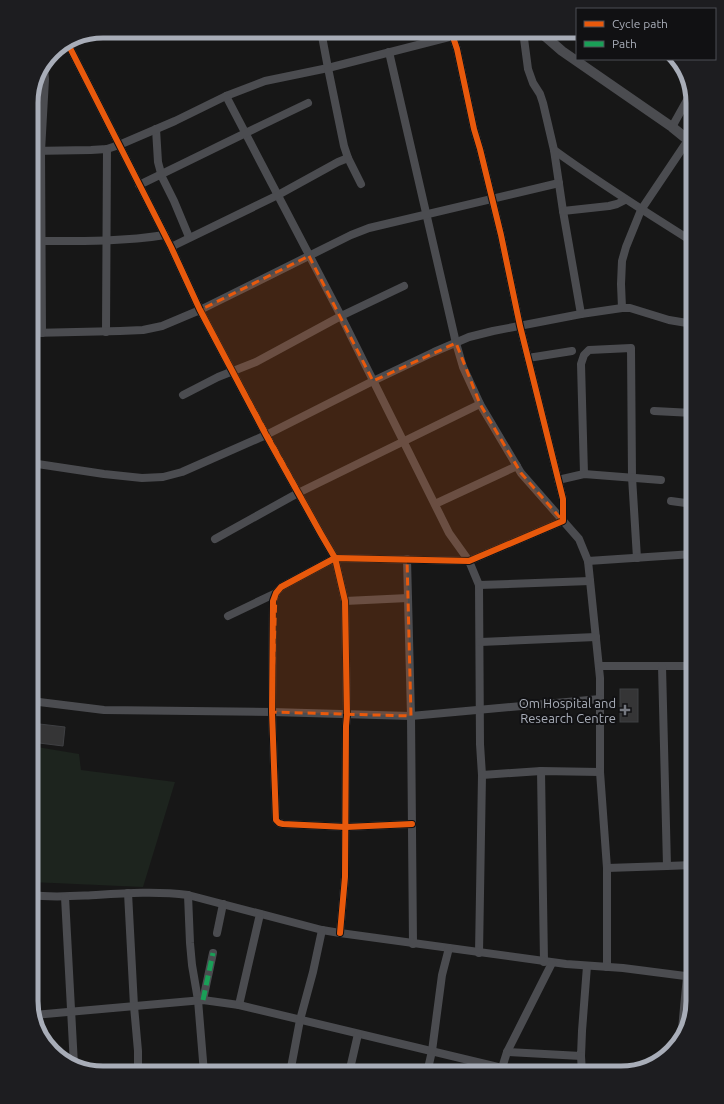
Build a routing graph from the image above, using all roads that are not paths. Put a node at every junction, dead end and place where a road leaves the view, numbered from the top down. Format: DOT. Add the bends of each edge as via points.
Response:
graph roads {
  1 [pos="322,38"];
  2 [pos="438,38"];
  3 [pos="453,38"];
  4 [pos="524,38"];
  5 [pos="547,38"];
  6 [pos="69,48"];
  7 [pos="389,52"];
  8 [pos="328,68"];
  9 [pos="45,75"];
  10 [pos="226,96"];
  11 [pos="308,102"];
  12 [pos="686,102"];
  13 [pos="672,127"];
  14 [pos="156,129"];
  15 [pos="245,132"];
  16 [pos="686,138"];
  17 [pos="119,145"];
  18 [pos="107,148"];
  19 [pos="686,149"];
  20 [pos="554,150"];
  21 [pos="41,151"];
  22 [pos="348,158"];
  23 [pos="161,174"];
  24 [pos="559,183"];
  25 [pos="361,184"];
  26 [pos="139,185"];
  27 [pos="278,195"];
  28 [pos="492,198"];
  29 [pos="625,200"];
  30 [pos="641,210"];
  31 [pos="563,211"];
  32 [pos="426,214"];
  33 [pos="164,235"];
  34 [pos="189,237"];
  35 [pos="686,238"];
  36 [pos="108,240"];
  37 [pos="41,241"];
  38 [pos="170,247"];
  39 [pos="309,256"];
  40 [pos="404,286"];
  41 [pos="622,308"];
  42 [pos="200,310"];
  43 [pos="581,314"];
  44 [pos="341,316"];
  45 [pos="686,323"];
  46 [pos="520,326"];
  47 [pos="106,332"];
  48 [pos="38,333"];
  49 [pos="42,333"];
  50 [pos="456,343"];
  51 [pos="572,352"];
  52 [pos="528,358"];
  53 [pos="233,372"];
  54 [pos="373,381"];
  55 [pos="183,395"];
  56 [pos="480,404"];
  57 [pos="654,411"];
  58 [pos="686,413"];
  59 [pos="266,435"];
  60 [pos="403,442"];
  61 [pos="38,464"];
  62 [pos="517,466"];
  63 [pos="584,474"];
  64 [pos="632,477"];
  65 [pos="558,480"];
  66 [pos="661,480"];
  67 [pos="298,493"];
  68 [pos="671,501"];
  69 [pos="686,503"];
  70 [pos="435,504"];
  71 [pos="563,521"];
  72 [pos="215,538"];
  73 [pos="686,554"];
  74 [pos="335,558"];
  75 [pos="637,558"];
  76 [pos="407,559"];
  77 [pos="469,561"];
  78 [pos="588,561"];
  79 [pos="590,581"];
  80 [pos="479,585"];
  81 [pos="276,593"];
  82 [pos="408,598"];
  83 [pos="345,601"];
  84 [pos="228,616"];
  85 [pos="596,637"];
  86 [pos="480,642"];
  87 [pos="599,666"];
  88 [pos="662,666"];
  89 [pos="686,666"];
  90 [pos="600,699"];
  91 [pos="38,702"];
  92 [pos="480,710"];
  93 [pos="272,712"];
  94 [pos="346,714"];
  95 [pos="411,716"];
  96 [pos="541,771"];
  97 [pos="600,772"];
  98 [pos="482,775"];
  99 [pos="412,824"];
  100 [pos="346,827"];
  101 [pos="686,865"];
  102 [pos="667,866"];
  103 [pos="607,868"];
  104 [pos="128,893"];
  105 [pos="38,895"];
  106 [pos="188,895"];
  107 [pos="65,897"];
  108 [pos="223,904"];
  109 [pos="260,914"];
  110 [pos="322,930"];
  111 [pos="217,933"];
  112 [pos="340,933"];
  113 [pos="413,944"];
  114 [pos="449,948"];
  115 [pos="213,952"];
  116 [pos="478,953"];
  117 [pos="548,962"];
  118 [pos="587,966"];
  119 [pos="607,967"];
  120 [pos="686,977"];
  121 [pos="200,1000"];
  122 [pos="239,1005"];
  123 [pos="134,1006"];
  124 [pos="71,1012"];
  125 [pos="40,1015"];
  126 [pos="300,1020"];
  127 [pos="358,1034"];
  128 [pos="432,1051"];
  129 [pos="507,1052"];
  130 [pos="581,1056"];
  131 [pos="74,1059"];
  132 [pos="138,1066"];
  133 [pos="204,1066"];
  134 [pos="291,1066"];
  135 [pos="351,1066"];
  136 [pos="429,1066"];
  137 [pos="487,1066"];
  138 [pos="503,1066"];
  139 [pos="582,1066"];
  1 -- 8 [label="street"];
  2 -- 7 [label="street"];
  3 -- 28 [label="street"];
  4 -- 20 [label="street" via="528,69 540,94"];
  5 -- 13 [label="street"];
  6 -- 17 [label="street"];
  7 -- 8 [label="street"];
  7 -- 32 [label="street"];
  8 -- 10 [label="street" via="265,81"];
  8 -- 22 [label="street"];
  9 -- 21 [label="street"];
  10 -- 14 [label="street"];
  10 -- 15 [label="street"];
  11 -- 15 [label="street"];
  12 -- 13 [label="street"];
  13 -- 16 [label="street"];
  14 -- 17 [label="street"];
  14 -- 23 [label="street"];
  15 -- 23 [label="street"];
  15 -- 27 [label="street"];
  17 -- 18 [label="street"];
  17 -- 26 [label="street"];
  18 -- 21 [label="street"];
  18 -- 36 [label="street"];
  19 -- 30 [label="street"];
  20 -- 24 [label="street"];
  20 -- 29 [label="street"];
  21 -- 37 [label="street"];
  22 -- 25 [label="street"];
  22 -- 27 [label="street"];
  23 -- 26 [label="street"];
  23 -- 34 [label="street"];
  24 -- 28 [label="street"];
  24 -- 31 [label="street"];
  26 -- 33 [label="street"];
  27 -- 34 [label="street"];
  27 -- 39 [label="street"];
  28 -- 32 [label="street"];
  28 -- 46 [label="street"];
  29 -- 30 [label="street"];
  29 -- 31 [label="street" via="609,206"];
  30 -- 35 [label="street"];
  30 -- 41 [label="street" via="622,261"];
  31 -- 43 [label="street"];
  32 -- 39 [label="street" via="369,228"];
  32 -- 50 [label="street"];
  33 -- 36 [label="street"];
  33 -- 38 [label="street"];
  34 -- 38 [label="street"];
  36 -- 37 [label="street"];
  36 -- 47 [label="street"];
  37 -- 49 [label="street"];
  38 -- 42 [label="street"];
  39 -- 42 [label="street"];
  39 -- 44 [label="street"];
  40 -- 44 [label="street"];
  41 -- 43 [label="street"];
  41 -- 45 [label="street"];
  42 -- 47 [label="street" via="162,326"];
  42 -- 53 [label="street"];
  43 -- 46 [label="street"];
  44 -- 53 [label="street"];
  44 -- 54 [label="street"];
  46 -- 50 [label="street" via="469,337"];
  46 -- 52 [label="street"];
  47 -- 49 [label="street"];
  48 -- 49 [label="street"];
  50 -- 54 [label="street"];
  50 -- 56 [label="street" via="463,367"];
  51 -- 52 [label="street"];
  52 -- 65 [label="street"];
  53 -- 55 [label="street"];
  53 -- 59 [label="street"];
  54 -- 59 [label="street"];
  54 -- 60 [label="street"];
  56 -- 60 [label="street"];
  56 -- 62 [label="street"];
  57 -- 58 [label="street"];
  59 -- 61 [label="street" via="182,472 163,477 142,478"];
  59 -- 67 [label="street"];
  60 -- 67 [label="street"];
  60 -- 70 [label="street"];
  62 -- 70 [label="street"];
  62 -- 71 [label="street"];
  63 -- 64 [label="street"];
  63 -- 64 [label="street" via="581,364 584,355 589,350 631,348"];
  63 -- 65 [label="street"];
  64 -- 66 [label="street"];
  64 -- 75 [label="street"];
  65 -- 71 [label="street" via="563,499"];
  67 -- 72 [label="street"];
  67 -- 74 [label="street"];
  68 -- 69 [label="street"];
  70 -- 77 [label="street" via="449,533"];
  71 -- 77 [label="street"];
  71 -- 78 [label="street" via="579,539"];
  73 -- 75 [label="street"];
  74 -- 76 [label="street"];
  74 -- 81 [label="street" via="281,587"];
  74 -- 83 [label="street"];
  75 -- 78 [label="street"];
  76 -- 77 [label="street"];
  76 -- 82 [label="street"];
  77 -- 80 [label="street"];
  78 -- 79 [label="street"];
  79 -- 80 [label="street"];
  79 -- 85 [label="street"];
  80 -- 86 [label="street"];
  81 -- 84 [label="street"];
  81 -- 93 [label="street" via="273,601"];
  82 -- 83 [label="street"];
  82 -- 95 [label="street"];
  83 -- 94 [label="street"];
  85 -- 86 [label="street"];
  85 -- 87 [label="street"];
  86 -- 92 [label="street"];
  87 -- 88 [label="street"];
  87 -- 90 [label="street"];
  88 -- 89 [label="street"];
  88 -- 102 [label="street"];
  90 -- 92 [label="street"];
  90 -- 97 [label="street"];
  91 -- 93 [label="street" via="104,710"];
  92 -- 95 [label="street"];
  92 -- 98 [label="street"];
  93 -- 94 [label="street"];
  93 -- 100 [label="street" via="276,820 283,824"];
  94 -- 95 [label="street"];
  94 -- 100 [label="street"];
  95 -- 99 [label="street"];
  96 -- 97 [label="street"];
  96 -- 98 [label="street"];
  96 -- 117 [label="street"];
  97 -- 103 [label="street"];
  98 -- 116 [label="street"];
  99 -- 100 [label="street"];
  99 -- 113 [label="street"];
  100 -- 112 [label="street"];
  101 -- 102 [label="street"];
  102 -- 103 [label="street"];
  103 -- 119 [label="street"];
  104 -- 106 [label="street" via="169,892"];
  104 -- 107 [label="street"];
  104 -- 123 [label="street"];
  105 -- 107 [label="street"];
  106 -- 108 [label="street"];
  106 -- 121 [label="street" via="190,943"];
  107 -- 124 [label="street"];
  108 -- 109 [label="street"];
  108 -- 111 [label="street"];
  109 -- 110 [label="street"];
  109 -- 122 [label="street"];
  110 -- 112 [label="street"];
  110 -- 126 [label="street"];
  112 -- 113 [label="street"];
  113 -- 114 [label="street"];
  114 -- 116 [label="street"];
  114 -- 128 [label="street" via="442,975"];
  115 -- 121 [label="street"];
  116 -- 117 [label="street"];
  117 -- 118 [label="street"];
  117 -- 129 [label="street"];
  118 -- 119 [label="street"];
  118 -- 130 [label="street"];
  119 -- 120 [label="street"];
  121 -- 122 [label="street"];
  121 -- 123 [label="street"];
  121 -- 133 [label="street"];
  122 -- 126 [label="street"];
  123 -- 124 [label="street"];
  123 -- 132 [label="street"];
  124 -- 125 [label="street"];
  124 -- 131 [label="street"];
  126 -- 127 [label="street"];
  126 -- 134 [label="street"];
  127 -- 128 [label="street"];
  127 -- 135 [label="street"];
  128 -- 136 [label="street"];
  128 -- 137 [label="street"];
  129 -- 130 [label="street"];
  129 -- 138 [label="street"];
  130 -- 139 [label="street"];
}
